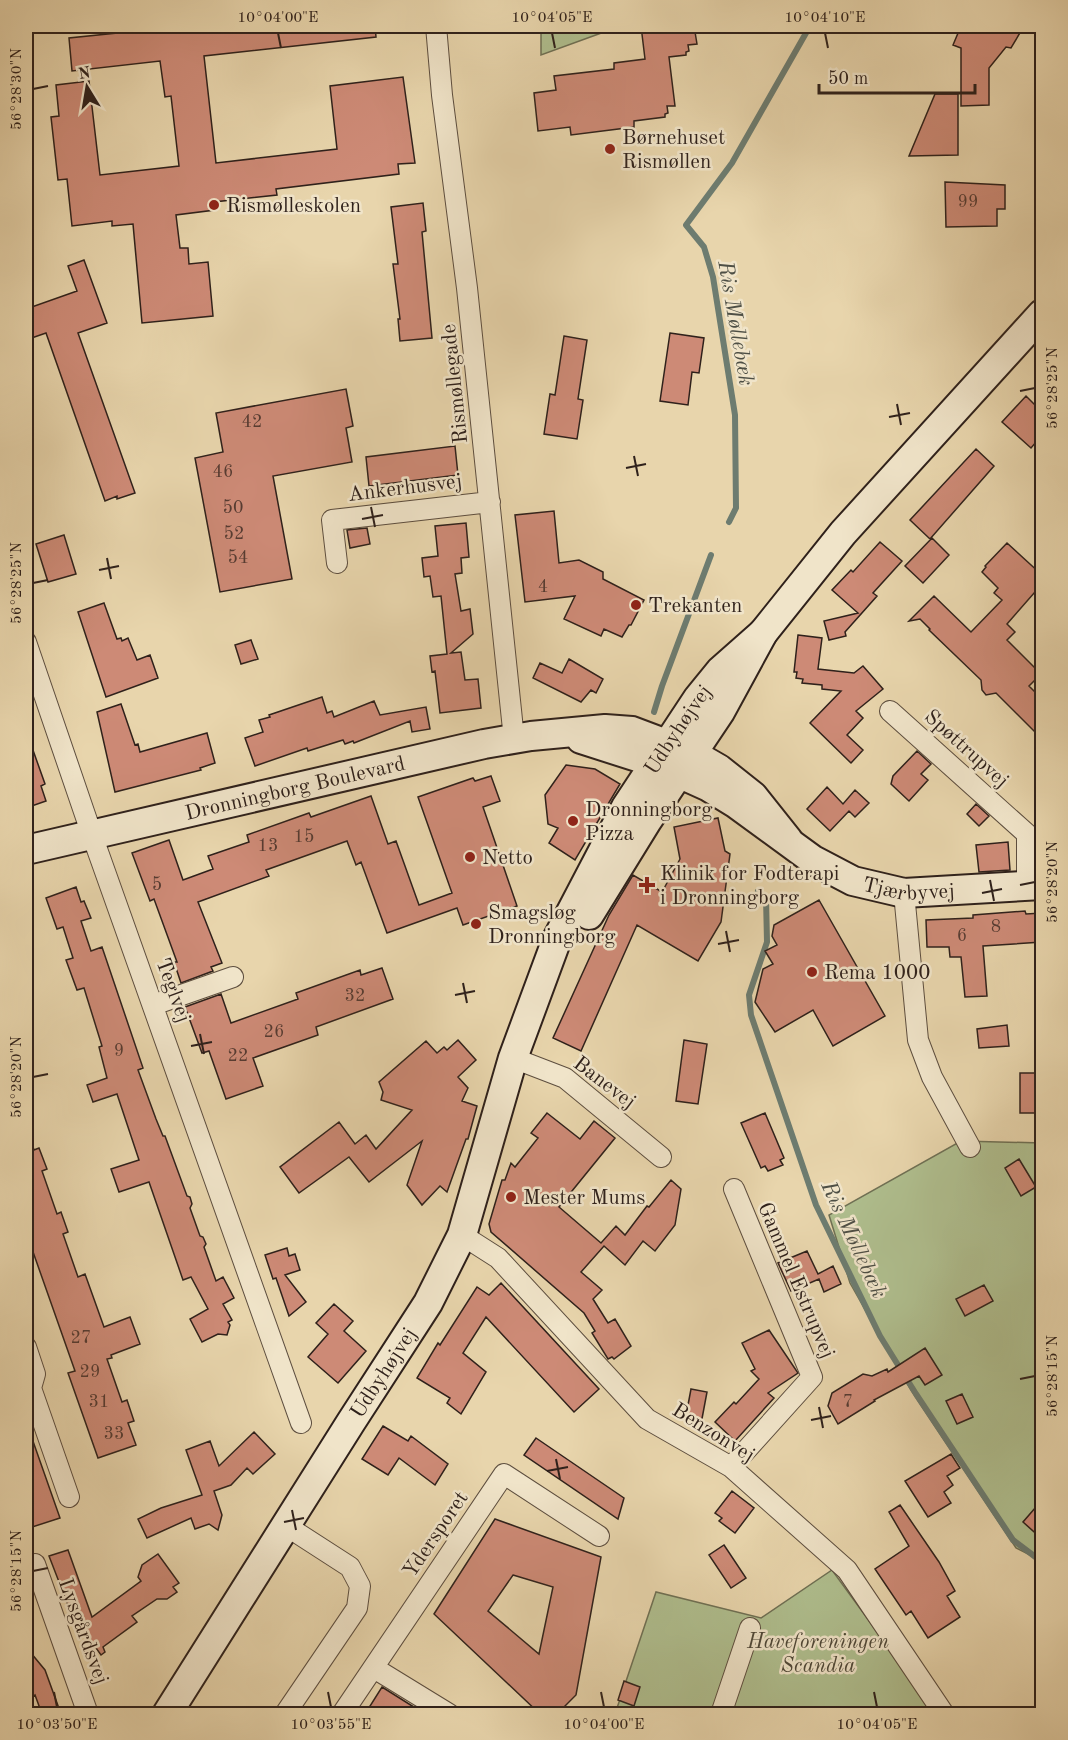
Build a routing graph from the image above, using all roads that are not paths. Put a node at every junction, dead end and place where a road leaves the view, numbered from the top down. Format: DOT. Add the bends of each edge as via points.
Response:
graph roads {
  1 [pos="436,26"];
  2 [pos="1042,314"];
  3 [pos="490,502"];
  4 [pos="337,563"];
  5 [pos="26,642"];
  6 [pos="890,711"];
  7 [pos="514,738"];
  8 [pos="674,758"];
  9 [pos="92,836"];
  10 [pos="26,850"];
  11 [pos="1035,885"];
  12 [pos="904,892"];
  13 [pos="233,977"];
  14 [pos="153,1005"];
  15 [pos="513,1058"];
  16 [pos="970,1147"];
  17 [pos="661,1157"];
  18 [pos="734,1189"];
  19 [pos="462,1235"];
  20 [pos="26,1347"];
  21 [pos="301,1423"];
  22 [pos="731,1467"];
  23 [pos="69,1497"];
  24 [pos="285,1526"];
  25 [pos="599,1536"];
  26 [pos="35,1564"];
  27 [pos="750,1628"];
  28 [pos="374,1668"];
  29 [pos="88,1714"];
  30 [pos="167,1714"];
  31 [pos="285,1714"];
  32 [pos="342,1714"];
  33 [pos="449,1714"];
  34 [pos="721,1714"];
  35 [pos="944,1714"];
  1 -- 3 [label="street, Rismøllegade"];
  2 -- 8 [label="street, Udbyhøjvej" via="843,533 763,633 720,671 698,698"];
  3 -- 4 [label="street, Ankerhusvej" via="332,520"];
  3 -- 7 [label="street, Rismøllegade"];
  5 -- 9 [label="street, Teglvej"];
  6 -- 11 [label="street, Spøttrupvej" via="1027,834"];
  7 -- 8 [label="street, Dronningborg Boulevard" via="565,734"];
  7 -- 9 [label="street, Dronningborg Boulevard"];
  8 -- 12 [label="street, Tjærbyvej" via="813,860 853,881"];
  8 -- 15 [label="street, Udbyhøjvej" via="626,807 557,939"];
  9 -- 10 [label="street, Dronningborg Boulevard"];
  9 -- 14 [label="street, Teglvej"];
  11 -- 12 [label="street, Tjærbyvej"];
  12 -- 16 [label="street" via="918,1040 932,1077"];
  13 -- 14 [label="street"];
  14 -- 21 [label="street, Teglvej"];
  15 -- 17 [label="street, Banevej" via="565,1078"];
  15 -- 19 [label="street, Udbyhøjvej"];
  18 -- 22 [label="street, Gammel Estrupvej" via="812,1377"];
  19 -- 22 [label="street, Benzonvej" via="498,1258 647,1419"];
  19 -- 24 [label="street, Udbyhøjvej" via="428,1303"];
  20 -- 23 [label="street" via="35,1374 31,1388"];
  22 -- 35 [label="street, Benzonvej" via="847,1570"];
  24 -- 30 [label="street, Udbyhøjvej"];
  24 -- 31 [label="street" via="350,1567 360,1586 357,1608"];
  25 -- 28 [label="street, Ydersporet" via="504,1474"];
  26 -- 29 [label="street, Lysgårdsvej"];
  27 -- 34 [label="street"];
  28 -- 32 [label="street, Ydersporet"];
  28 -- 33 [label="street"];
}
